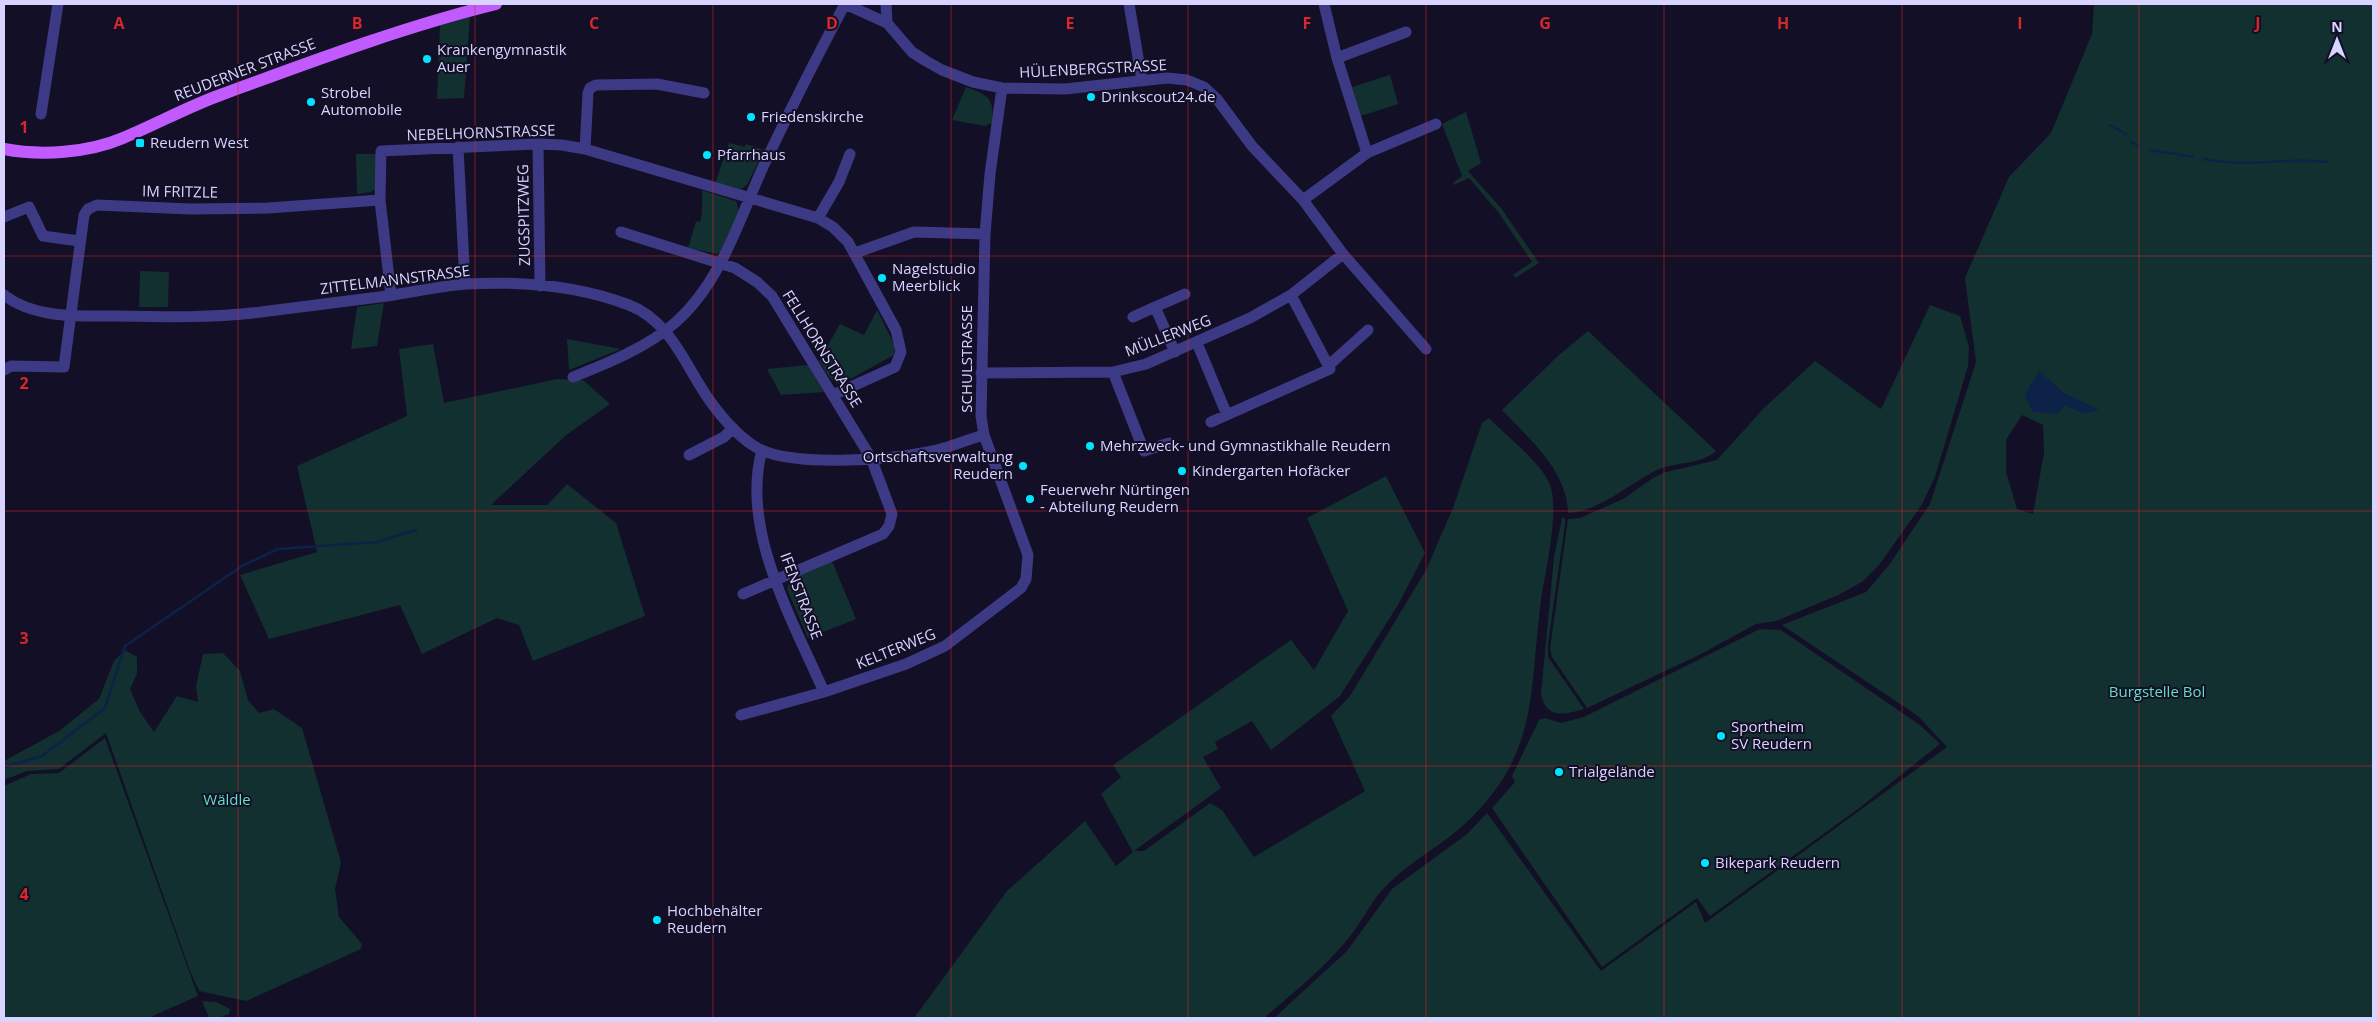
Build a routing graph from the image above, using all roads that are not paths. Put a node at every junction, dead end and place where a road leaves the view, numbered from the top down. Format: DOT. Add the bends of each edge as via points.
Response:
graph roads {
  1 [pos="58,4"];
  2 [pos="496,4"];
  3 [pos="845,4"];
  4 [pos="886,4"];
  5 [pos="1129,4"];
  6 [pos="1324,4"];
  7 [pos="887,23"];
  8 [pos="1406,32"];
  9 [pos="1337,58"];
  10 [pos="1142,81"];
  11 [pos="1002,88"];
  12 [pos="704,93"];
  13 [pos="41,114"];
  14 [pos="1436,124"];
  15 [pos="538,144"];
  16 [pos="458,147"];
  17 [pos="4,149"];
  18 [pos="585,149"];
  19 [pos="1367,153"];
  20 [pos="850,154"];
  21 [pos="749,199"];
  22 [pos="380,200"];
  23 [pos="1303,200"];
  24 [pos="4,217"];
  25 [pos="818,218"];
  26 [pos="621,232"];
  27 [pos="985,234"];
  28 [pos="79,241"];
  29 [pos="855,253"];
  30 [pos="1343,254"];
  31 [pos="721,262"];
  32 [pos="465,284"];
  33 [pos="540,286"];
  34 [pos="1185,294"];
  35 [pos="4,295"];
  36 [pos="391,295"];
  37 [pos="1291,295"];
  38 [pos="1155,307"];
  39 [pos="69,316"];
  40 [pos="1133,317"];
  41 [pos="664,330"];
  42 [pos="1368,330"];
  43 [pos="1197,342"];
  44 [pos="1426,349"];
  45 [pos="1175,352"];
  46 [pos="1328,366"];
  47 [pos="4,370"];
  48 [pos="1113,372"];
  49 [pos="981,373"];
  50 [pos="573,377"];
  51 [pos="833,395"];
  52 [pos="1228,415"];
  53 [pos="1212,422"];
  54 [pos="732,428"];
  55 [pos="984,435"];
  56 [pos="1168,443"];
  57 [pos="762,450"];
  58 [pos="689,455"];
  59 [pos="871,458"];
  60 [pos="1028,562"];
  61 [pos="776,581"];
  62 [pos="743,594"];
  63 [pos="824,692"];
  64 [pos="741,715"];
  1 -- 13 [label="street"];
  2 -- 17 [label="main road, REUDERNER STRASSE" via="384,36 222,94 122,139 98,146 36,152"];
  3 -- 7 [label="street, HÜLENBERGSTRASSE"];
  3 -- 21 [label="street" via="799,88"];
  4 -- 7 [label="street"];
  5 -- 10 [label="street"];
  6 -- 9 [label="street"];
  7 -- 11 [label="street, HÜLENBERGSTRASSE" via="912,52 942,70 973,82"];
  8 -- 9 [label="street"];
  9 -- 19 [label="street"];
  10 -- 11 [label="street, HÜLENBERGSTRASSE" via="1065,89"];
  10 -- 23 [label="street, HÜLENBERGSTRASSE" via="1180,80 1204,88"];
  11 -- 27 [label="street, SCHULSTRASSE"];
  12 -- 18 [label="street" via="657,84 596,85 588,93"];
  14 -- 19 [label="street"];
  15 -- 16 [label="street, NEBELHORNSTRASSE"];
  15 -- 18 [label="street, NEBELHORNSTRASSE"];
  15 -- 33 [label="street, ZUGSPITZWEG"];
  16 -- 22 [label="street, NEBELHORNSTRASSE" via="381,151"];
  16 -- 32 [label="street"];
  18 -- 21 [label="street, NEBELHORNSTRASSE"];
  19 -- 23 [label="street"];
  20 -- 25 [label="street"];
  21 -- 25 [label="street, NEBELHORNSTRASSE"];
  21 -- 31 [label="street"];
  22 -- 28 [label="street, IM FRITZLE" via="268,208 97,205 84,215"];
  22 -- 36 [label="street, NEBELHORNSTRASSE"];
  23 -- 30 [label="street, HÜLENBERGSTRASSE"];
  24 -- 28 [label="street" via="30,206 43,236"];
  25 -- 29 [label="street" via="833,228"];
  26 -- 31 [label="street, FELLHORNSTRASSE"];
  27 -- 29 [label="street" via="914,232"];
  27 -- 49 [label="street, SCHULSTRASSE"];
  28 -- 39 [label="street, IM FRITZLE"];
  29 -- 51 [label="street" via="896,330 901,352 894,367"];
  30 -- 37 [label="street, MÜLLERWEG"];
  30 -- 44 [label="street, HÜLENBERGSTRASSE"];
  31 -- 41 [label="street" via="692,305"];
  31 -- 51 [label="street, FELLHORNSTRASSE" via="757,282 772,296"];
  32 -- 33 [label="street, ZITTELMANNSTRASSE"];
  32 -- 36 [label="street, ZITTELMANNSTRASSE"];
  33 -- 41 [label="street, ZITTELMANNSTRASSE" via="602,296 625,304 646,314"];
  34 -- 38 [label="street"];
  35 -- 39 [label="street, ZITTELMANNSTRASSE" via="28,307"];
  36 -- 39 [label="street, ZITTELMANNSTRASSE" via="230,316"];
  37 -- 43 [label="street, MÜLLERWEG"];
  37 -- 46 [label="street"];
  38 -- 40 [label="street"];
  38 -- 45 [label="street"];
  39 -- 47 [label="street, IM FRITZLE" via="64,367 11,366"];
  41 -- 50 [label="street" via="609,362"];
  41 -- 54 [label="street, ZITTELMANNSTRASSE" via="674,339 710,401"];
  42 -- 46 [label="street"];
  43 -- 45 [label="street, MÜLLERWEG"];
  43 -- 52 [label="street"];
  45 -- 48 [label="street, MÜLLERWEG" via="1146,364"];
  46 -- 52 [label="street" via="1330,369"];
  48 -- 49 [label="street, MÜLLERWEG"];
  48 -- 56 [label="street" via="1144,451"];
  49 -- 55 [label="street, SCHULSTRASSE"];
  51 -- 59 [label="street, FELLHORNSTRASSE"];
  52 -- 53 [label="street"];
  54 -- 57 [label="street, ZITTELMANNSTRASSE" via="746,442"];
  54 -- 58 [label="street" via="724,437"];
  55 -- 59 [label="street, ZITTELMANNSTRASSE" via="928,452"];
  55 -- 60 [label="street, SCHULSTRASSE"];
  57 -- 59 [label="street, ZITTELMANNSTRASSE" via="807,460"];
  57 -- 61 [label="street, IFENSTRASSE" via="756,501"];
  59 -- 61 [label="street, FELLHORNSTRASSE" via="892,514 889,526 882,534"];
  60 -- 63 [label="street, KELTERWEG" via="1021,588 946,646 906,664"];
  61 -- 62 [label="street, FELLHORNSTRASSE"];
  61 -- 63 [label="street, IFENSTRASSE"];
  63 -- 64 [label="street, KELTERWEG"];
}
